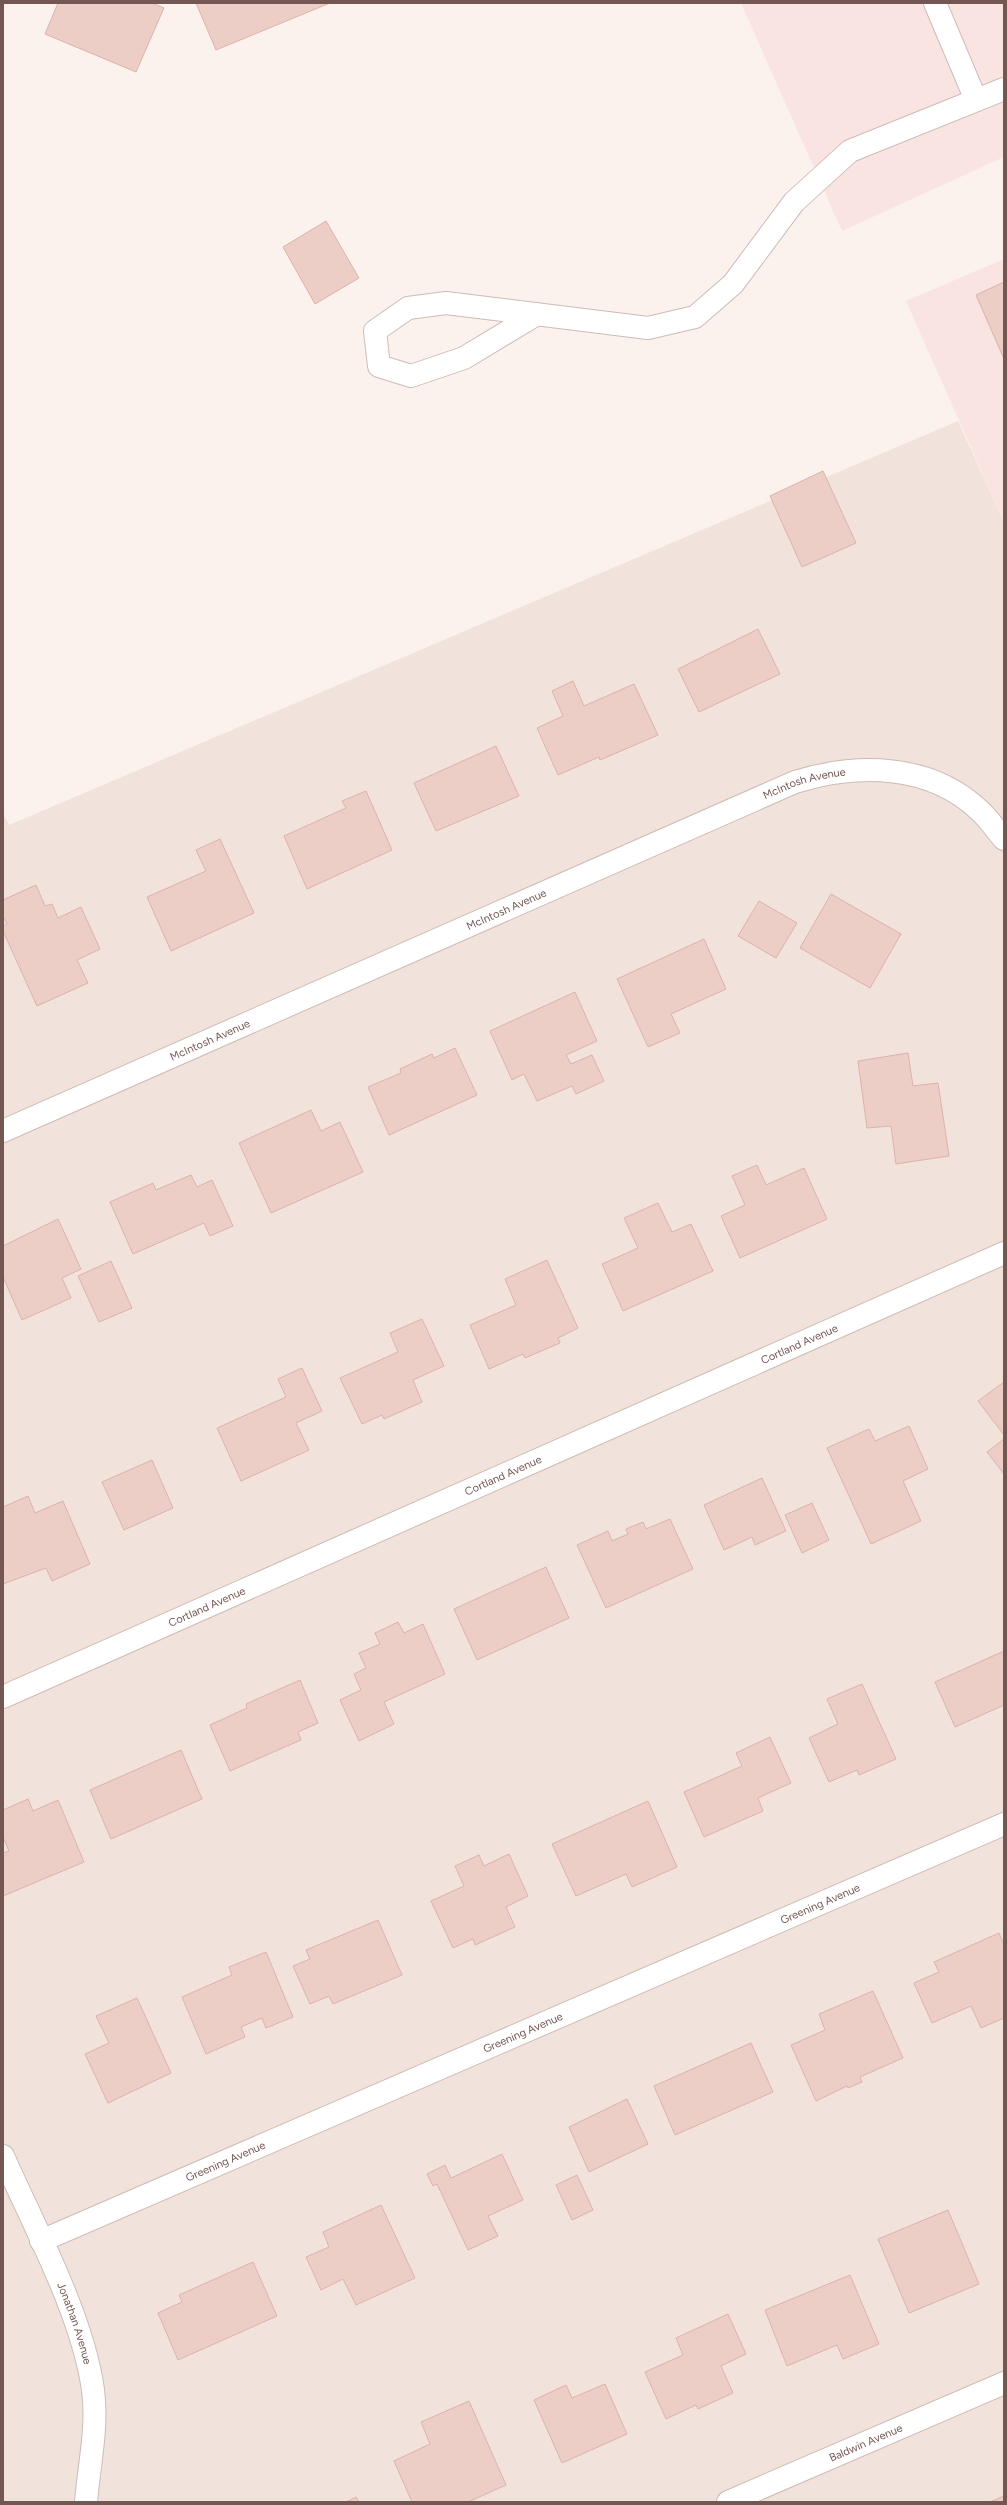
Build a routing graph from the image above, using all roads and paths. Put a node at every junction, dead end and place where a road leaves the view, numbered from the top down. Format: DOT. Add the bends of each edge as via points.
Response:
graph roads {
  1 [pos="935,3"];
  2 [pos="1004,89"];
  3 [pos="976,100"];
  4 [pos="537,314"];
  5 [pos="1004,839"];
  6 [pos="3,1131"];
  7 [pos="1004,1253"];
  8 [pos="3,1697"];
  9 [pos="1004,1824"];
  10 [pos="3,2156"];
  11 [pos="40,2241"];
  12 [pos="1004,2383"];
  13 [pos="86,2502"];
  14 [pos="728,2502"];
  1 -- 3 [label="street"];
  2 -- 3 [label="street"];
  3 -- 4 [label="street" via="850,151 794,202 733,284 695,317 648,328"];
  4 -- 4 [label="street" via="446,303 408,308 375,331 378,366 411,376 464,358"];
  5 -- 6 [label="street, McIntosh Avenue" via="980,811 937,782 882,770 823,773 795,782"];
  7 -- 8 [label="street, Cortland Avenue"];
  9 -- 11 [label="street, Greening Avenue"];
  10 -- 11 [label="street, Jonathan Avenue"];
  11 -- 13 [label="street, Jonathan Avenue" via="73,2317 85,2353 93,2390 95,2429"];
  12 -- 14 [label="street, Baldwin Avenue"];
}
